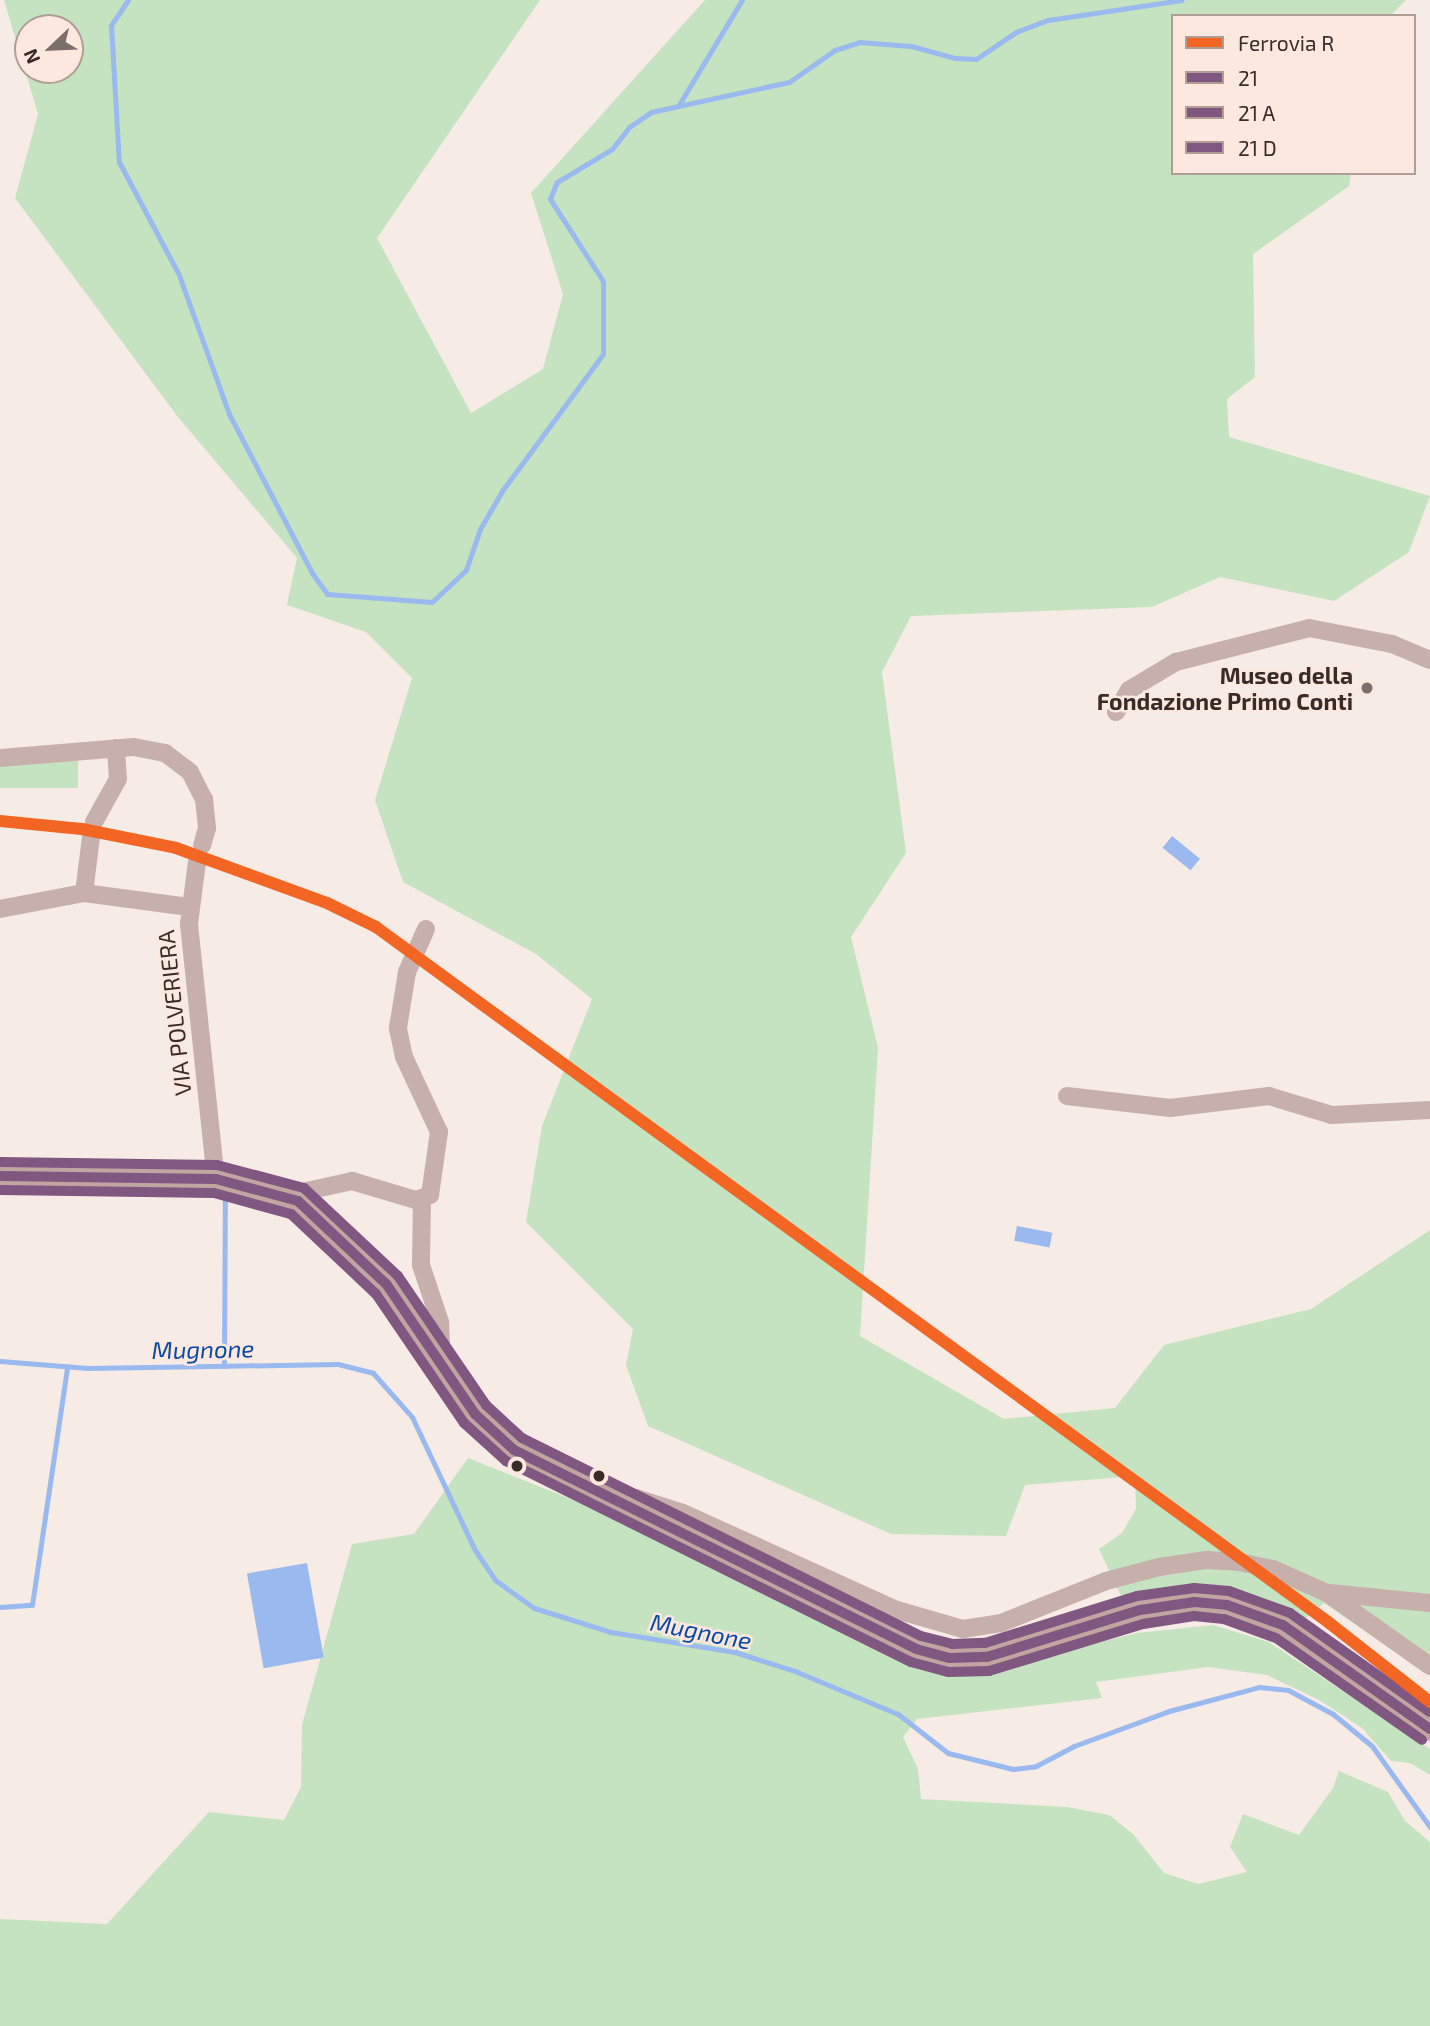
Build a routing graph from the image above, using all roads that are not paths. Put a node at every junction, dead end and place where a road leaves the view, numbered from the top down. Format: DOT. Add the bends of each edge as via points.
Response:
graph roads {
  1 [pos="1430,660"];
  2 [pos="1116,712"];
  3 [pos="116,748"];
  4 [pos="0,758"];
  5 [pos="84,893"];
  6 [pos="189,907"];
  7 [pos="0,909"];
  8 [pos="426,929"];
  9 [pos="1067,1097"];
  10 [pos="1430,1110"];
  11 [pos="0,1176"];
  12 [pos="216,1179"];
  13 [pos="284,1196"];
  14 [pos="422,1199"];
  15 [pos="442,1365"];
  16 [pos="622,1506"];
  17 [pos="1327,1593"];
  18 [pos="1430,1603"];
  19 [pos="1430,1666"];
  20 [pos="1430,1729"];
  1 -- 2 [label="street" via="1392,644 1309,628 1176,662 1129,690"];
  3 -- 4 [label="street"];
  3 -- 5 [label="street" via="118,779 92,830"];
  3 -- 6 [label="street" via="165,753 190,772 207,813"];
  5 -- 6 [label="street, VIA POLVERIERA"];
  5 -- 7 [label="street, VIA POLVERIERA"];
  6 -- 12 [label="street, VIA POLVERIERA"];
  8 -- 14 [label="street" via="407,972 398,1028 404,1057 439,1132 430,1195"];
  9 -- 10 [label="street" via="1170,1108 1269,1096 1332,1115"];
  11 -- 12 [label="main road"];
  12 -- 13 [label="main road"];
  13 -- 14 [label="street" via="352,1181"];
  13 -- 15 [label="main road" via="308,1207 371,1267"];
  14 -- 15 [label="street" via="421,1265 440,1322"];
  15 -- 16 [label="main road" via="475,1414 502,1441"];
  16 -- 17 [label="street" via="636,1497 683,1513 897,1611 944,1627 1001,1623 1106,1581 1206,1560 1273,1569"];
  16 -- 20 [label="main road" via="916,1649 950,1658 998,1654 1167,1604 1227,1605 1255,1612 1283,1625"];
  17 -- 18 [label="street"];
  17 -- 19 [label="street"];
}
